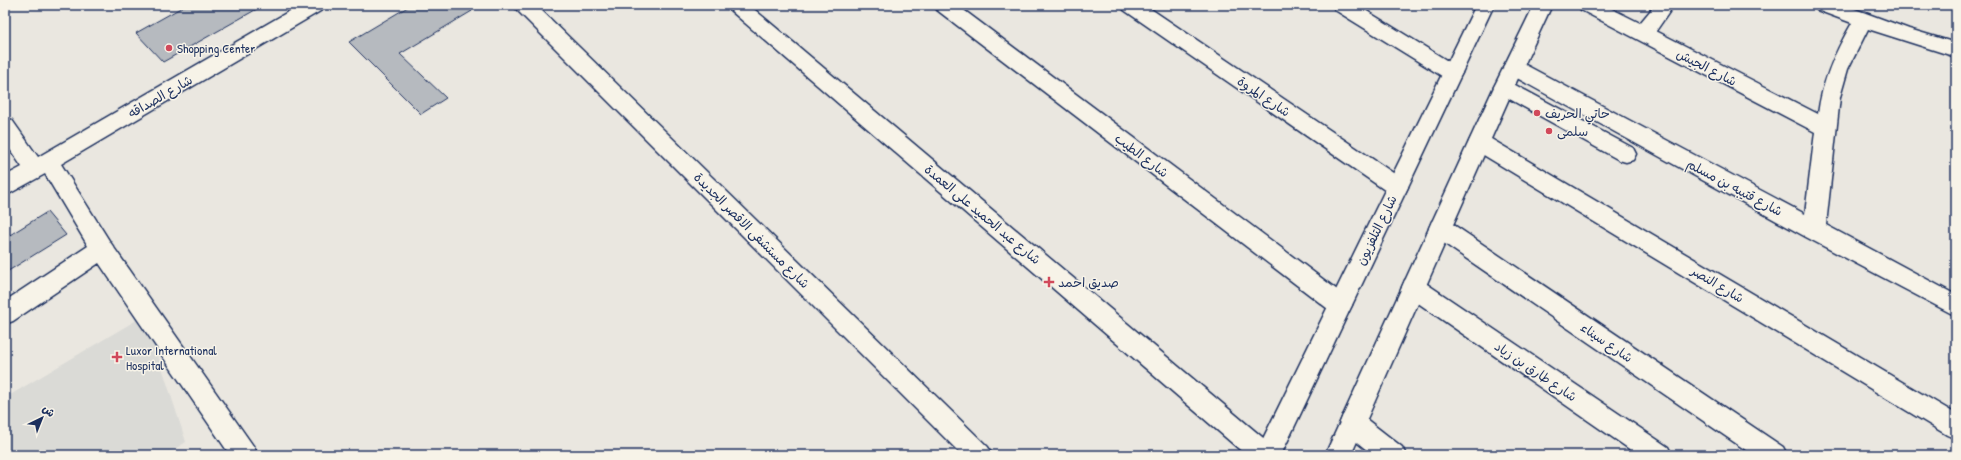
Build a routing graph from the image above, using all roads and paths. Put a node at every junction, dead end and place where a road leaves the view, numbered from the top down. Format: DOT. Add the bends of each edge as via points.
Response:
graph roads {
  1 [pos="315,5"];
  2 [pos="524,5"];
  3 [pos="737,5"];
  4 [pos="944,5"];
  5 [pos="1131,5"];
  6 [pos="1342,5"];
  7 [pos="1485,5"];
  8 [pos="1543,5"];
  9 [pos="1588,5"];
  10 [pos="1665,5"];
  11 [pos="1824,5"];
  12 [pos="1862,20"];
  13 [pos="1643,34"];
  14 [pos="1956,50"];
  15 [pos="1513,67"];
  16 [pos="1452,73"];
  17 [pos="1504,87"];
  18 [pos="5,126"];
  19 [pos="1826,128"];
  20 [pos="1479,142"];
  21 [pos="1626,154"];
  22 [pos="42,165"];
  23 [pos="5,187"];
  24 [pos="1397,187"];
  25 [pos="1440,228"];
  26 [pos="1814,230"];
  27 [pos="102,249"];
  28 [pos="1413,287"];
  29 [pos="1340,305"];
  30 [pos="1956,306"];
  31 [pos="5,314"];
  32 [pos="1352,423"];
  33 [pos="1956,427"];
  34 [pos="245,455"];
  35 [pos="979,455"];
  36 [pos="1266,455"];
  37 [pos="1338,455"];
  38 [pos="1393,455"];
  39 [pos="1659,455"];
  40 [pos="1774,455"];
  1 -- 22 [label="street, شارع الصداقه"];
  2 -- 35 [label="street, شارع مستشفى الاقصر الجديدة"];
  3 -- 36 [label="street, شارع عبد الحميد على العمدة"];
  4 -- 29 [label="street, شارع الطيب"];
  5 -- 24 [label="street, شارع المروة"];
  6 -- 16 [label="street"];
  7 -- 16 [label="street, شارع التلفزيون"];
  8 -- 15 [label="street"];
  9 -- 13 [label="street, شارع الجيش"];
  10 -- 13 [label="street"];
  11 -- 12 [label="street"];
  12 -- 14 [label="street"];
  12 -- 19 [label="street" via="1838,69 1830,97"];
  13 -- 19 [label="street, شارع الجيش"];
  15 -- 17 [label="street"];
  15 -- 26 [label="street, شارع قتيبه بن مسلم"];
  16 -- 24 [label="street, شارع التلفزيون"];
  17 -- 20 [label="street"];
  17 -- 21 [label="street"];
  18 -- 22 [label="street"];
  19 -- 26 [label="street"];
  20 -- 25 [label="street"];
  20 -- 33 [label="street, شارع النصر"];
  22 -- 23 [label="street, شارع الصداقه"];
  22 -- 27 [label="street"];
  24 -- 29 [label="street, شارع التلفزيون"];
  25 -- 28 [label="street"];
  25 -- 40 [label="street, شارع سيناء"];
  26 -- 30 [label="street, شارع قتيبه بن مسلم"];
  27 -- 31 [label="street"];
  27 -- 34 [label="street"];
  28 -- 32 [label="street"];
  28 -- 39 [label="street, شارع طارق بن زياد"];
  29 -- 36 [label="street, شارع التلفزيون"];
  32 -- 37 [label="street"];
  32 -- 38 [label="street"];
}
